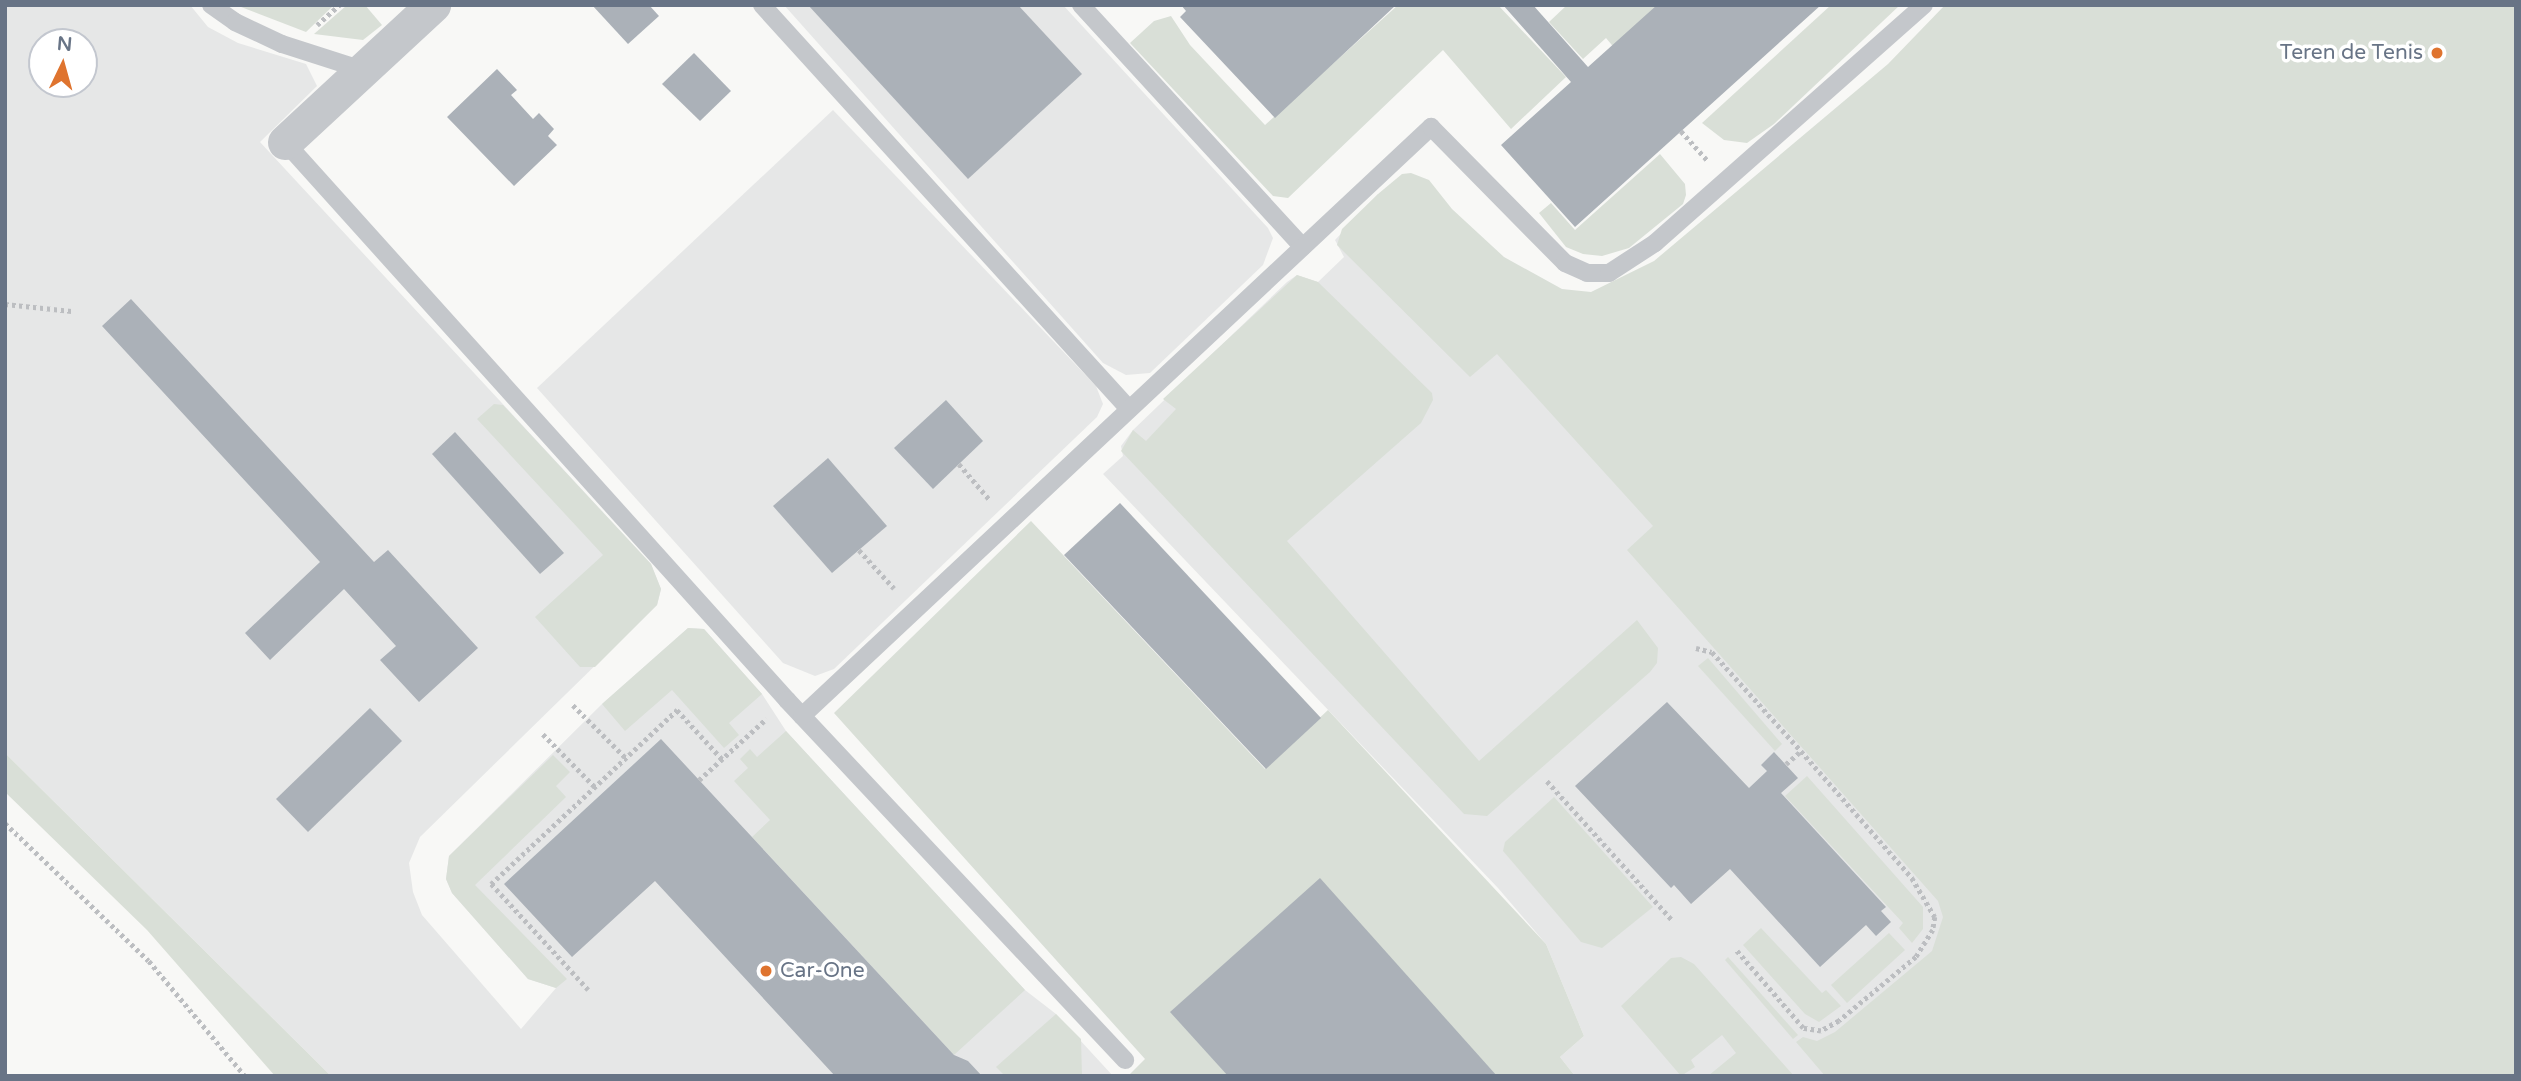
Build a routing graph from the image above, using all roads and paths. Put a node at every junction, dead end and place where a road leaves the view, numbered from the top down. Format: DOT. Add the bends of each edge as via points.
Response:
graph roads {
  1 [pos="211,5"];
  2 [pos="433,5"];
  3 [pos="762,5"];
  4 [pos="1081,5"];
  5 [pos="1924,5"];
  6 [pos="363,70"];
  7 [pos="285,142"];
  8 [pos="1303,247"];
  9 [pos="5,304"];
  10 [pos="72,312"];
  11 [pos="1129,410"];
  12 [pos="959,464"];
  13 [pos="1009,522"];
  14 [pos="859,550"];
  15 [pos="915,610"];
  16 [pos="1696,648"];
  17 [pos="788,700"];
  18 [pos="573,705"];
  19 [pos="802,716"];
  20 [pos="543,734"];
  21 [pos="1801,751"];
  22 [pos="626,758"];
  23 [pos="723,759"];
  24 [pos="1786,764"];
  25 [pos="699,780"];
  26 [pos="1547,781"];
  27 [pos="595,787"];
  28 [pos="5,823"];
  29 [pos="1672,920"];
  30 [pos="1736,950"];
  31 [pos="588,990"];
  32 [pos="1125,1060"];
  33 [pos="245,1076"];
  1 -- 6 [label="lane" via="234,22 282,44"];
  2 -- 6 [label="street"];
  3 -- 11 [label="lane"];
  4 -- 8 [label="lane"];
  5 -- 8 [label="lane" via="1655,243 1609,273 1587,273 1565,263 1431,127"];
  6 -- 7 [label="street"];
  7 -- 17 [label="lane"];
  8 -- 11 [label="lane"];
  9 -- 10 [label="path"];
  11 -- 13 [label="lane"];
  12 -- 13 [label="path"];
  13 -- 15 [label="lane"];
  14 -- 15 [label="path"];
  15 -- 19 [label="lane"];
  16 -- 21 [label="path" via="1712,652"];
  17 -- 19 [label="lane"];
  17 -- 23 [label="path"];
  18 -- 22 [label="path"];
  19 -- 32 [label="lane"];
  20 -- 27 [label="path"];
  21 -- 24 [label="path"];
  21 -- 30 [label="path" via="1929,901 1935,917 1933,930 1916,957 1821,1031 1803,1028"];
  22 -- 23 [label="path" via="677,710"];
  22 -- 27 [label="path"];
  23 -- 25 [label="path"];
  26 -- 29 [label="path"];
  27 -- 31 [label="path" via="491,884"];
  28 -- 33 [label="path" via="149,961"];
}
